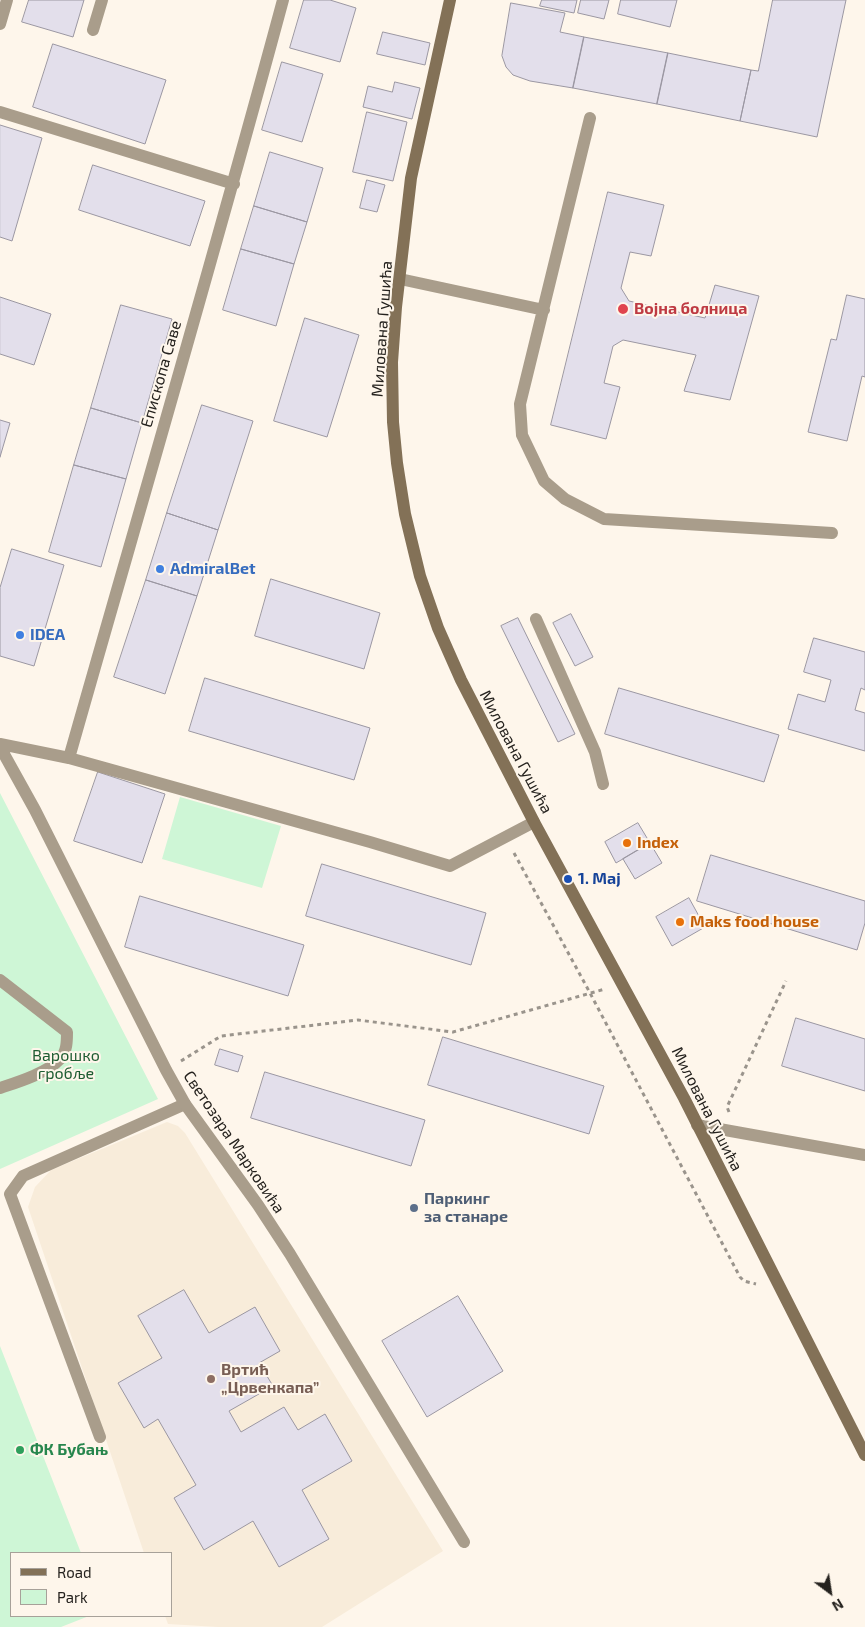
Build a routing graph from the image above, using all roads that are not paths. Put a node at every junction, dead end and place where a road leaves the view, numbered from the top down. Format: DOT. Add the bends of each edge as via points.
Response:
graph roads {
  1 [pos="7,0"];
  2 [pos="102,0"];
  3 [pos="284,0"];
  4 [pos="450,0"];
  5 [pos="0,24"];
  6 [pos="93,30"];
  7 [pos="0,112"];
  8 [pos="590,118"];
  9 [pos="234,184"];
  10 [pos="400,279"];
  11 [pos="544,310"];
  12 [pos="832,533"];
  13 [pos="536,619"];
  14 [pos="0,745"];
  15 [pos="69,758"];
  16 [pos="603,784"];
  17 [pos="534,822"];
  18 [pos="0,980"];
  19 [pos="0,1088"];
  20 [pos="185,1104"];
  21 [pos="697,1125"];
  22 [pos="865,1155"];
  23 [pos="100,1438"];
  24 [pos="865,1455"];
  25 [pos="464,1542"];
  1 -- 5 [label="street"];
  2 -- 6 [label="street"];
  3 -- 9 [label="street, Епископа Саве"];
  4 -- 10 [label="street, Милована Гушића" via="411,178"];
  7 -- 9 [label="street"];
  8 -- 11 [label="street"];
  9 -- 15 [label="street, Епископа Саве"];
  10 -- 11 [label="street"];
  10 -- 17 [label="street, Милована Гушића" via="392,362 394,422 405,514 420,576 460,680"];
  11 -- 12 [label="street" via="520,404 522,435 544,482 565,499 604,519"];
  13 -- 16 [label="street" via="595,752"];
  14 -- 15 [label="street"];
  14 -- 20 [label="street, Светозара Марковића"];
  15 -- 17 [label="street" via="450,866"];
  17 -- 21 [label="street, Милована Гушића"];
  18 -- 19 [label="street" via="66,1032 67,1038 61,1058 34,1076"];
  20 -- 23 [label="street" via="23,1176 10,1194"];
  20 -- 25 [label="street, Светозара Марковића" via="290,1254"];
  21 -- 22 [label="street"];
  21 -- 24 [label="street, Милована Гушића"];
}
